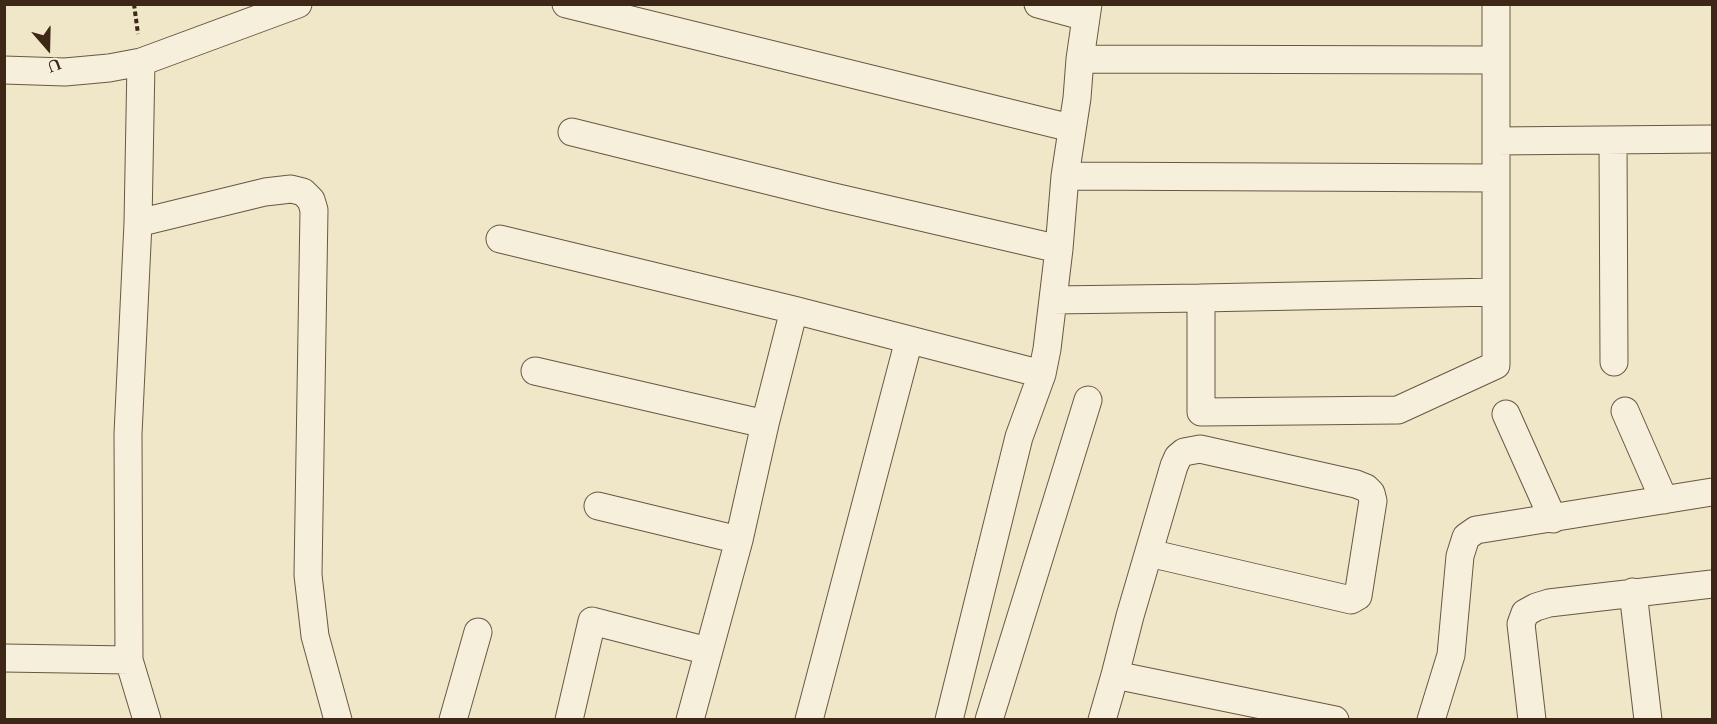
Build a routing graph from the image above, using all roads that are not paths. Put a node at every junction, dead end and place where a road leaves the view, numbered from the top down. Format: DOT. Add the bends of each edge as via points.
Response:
graph roads {
  1 [pos="298,4"];
  2 [pos="566,4"];
  3 [pos="1038,4"];
  4 [pos="1496,4"];
  5 [pos="1087,11"];
  6 [pos="1080,59"];
  7 [pos="1496,60"];
  8 [pos="141,62"];
  9 [pos="4,70"];
  10 [pos="1071,128"];
  11 [pos="572,132"];
  12 [pos="1713,139"];
  13 [pos="1613,140"];
  14 [pos="1496,141"];
  15 [pos="1065,176"];
  16 [pos="1496,178"];
  17 [pos="138,224"];
  18 [pos="500,238"];
  19 [pos="1059,249"];
  20 [pos="1495,292"];
  21 [pos="1201,298"];
  22 [pos="1053,300"];
  23 [pos="794,310"];
  24 [pos="909,339"];
  25 [pos="1614,362"];
  26 [pos="535,371"];
  27 [pos="1042,374"];
  28 [pos="1088,400"];
  29 [pos="1625,411"];
  30 [pos="1506,414"];
  31 [pos="765,424"];
  32 [pos="1713,492"];
  33 [pos="1664,500"];
  34 [pos="598,506"];
  35 [pos="1552,519"];
  36 [pos="739,540"];
  37 [pos="1149,553"];
  38 [pos="1713,584"];
  39 [pos="1633,592"];
  40 [pos="478,632"];
  41 [pos="708,651"];
  42 [pos="4,658"];
  43 [pos="129,660"];
  44 [pos="1115,675"];
  45 [pos="147,720"];
  46 [pos="339,720"];
  47 [pos="453,720"];
  48 [pos="569,720"];
  49 [pos="690,720"];
  50 [pos="809,720"];
  51 [pos="949,720"];
  52 [pos="989,720"];
  53 [pos="1102,720"];
  54 [pos="1335,720"];
  55 [pos="1431,720"];
  56 [pos="1532,720"];
  57 [pos="1648,720"];
  1 -- 8 [label="street"];
  2 -- 10 [label="street"];
  3 -- 5 [label="street"];
  4 -- 7 [label="street"];
  5 -- 6 [label="street"];
  6 -- 7 [label="street"];
  6 -- 10 [label="street"];
  7 -- 14 [label="street"];
  8 -- 9 [label="street" via="64,72"];
  8 -- 17 [label="street"];
  10 -- 15 [label="street"];
  11 -- 19 [label="street"];
  12 -- 13 [label="street"];
  13 -- 14 [label="street"];
  13 -- 25 [label="street"];
  14 -- 16 [label="street"];
  15 -- 16 [label="street"];
  15 -- 19 [label="street"];
  16 -- 20 [label="street"];
  17 -- 43 [label="street" via="128,434"];
  17 -- 46 [label="street" via="265,192 291,189 303,192 311,200 314,210 308,575 315,636"];
  18 -- 23 [label="street"];
  19 -- 22 [label="street"];
  20 -- 21 [label="street"];
  20 -- 21 [label="street" via="1496,365 1398,411 1201,412"];
  21 -- 22 [label="street"];
  22 -- 27 [label="street"];
  23 -- 24 [label="street"];
  23 -- 31 [label="street"];
  24 -- 27 [label="street"];
  24 -- 50 [label="street"];
  26 -- 31 [label="street"];
  27 -- 51 [label="street" via="1019,437"];
  28 -- 52 [label="street"];
  29 -- 33 [label="street"];
  30 -- 35 [label="street"];
  31 -- 36 [label="street"];
  32 -- 33 [label="street"];
  33 -- 35 [label="street"];
  34 -- 36 [label="street"];
  35 -- 55 [label="street" via="1476,530 1466,537 1460,556 1451,655"];
  36 -- 41 [label="street"];
  37 -- 37 [label="street" via="1174,466 1184,452 1200,449 1356,484 1371,493 1358,596 1351,600"];
  37 -- 44 [label="street"];
  38 -- 39 [label="street"];
  39 -- 56 [label="street" via="1549,603 1525,613 1521,624"];
  39 -- 57 [label="street"];
  40 -- 47 [label="street"];
  41 -- 48 [label="street" via="592,621"];
  41 -- 49 [label="street"];
  42 -- 43 [label="street"];
  43 -- 45 [label="street"];
  44 -- 53 [label="street"];
  44 -- 54 [label="street"];
}
